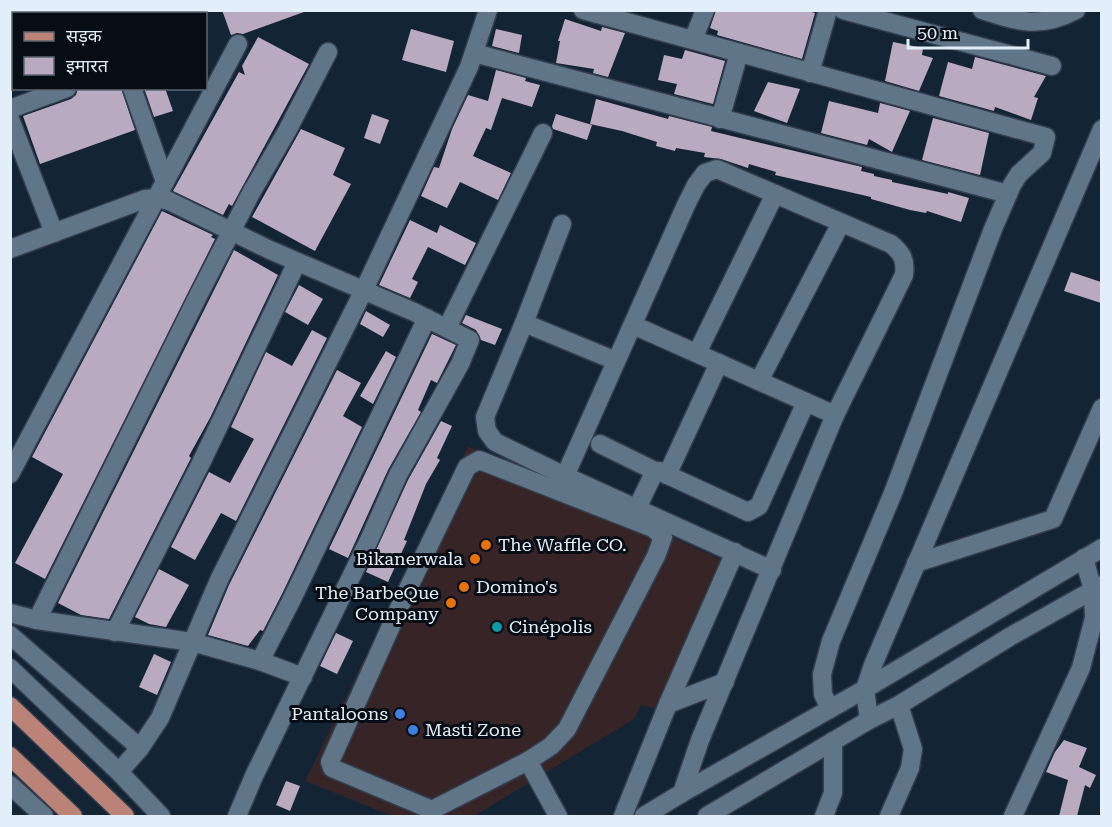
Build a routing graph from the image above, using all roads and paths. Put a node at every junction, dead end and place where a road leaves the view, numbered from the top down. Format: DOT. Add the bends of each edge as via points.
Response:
graph roads {
  1 [pos="488,10"];
  2 [pos="583,10"];
  3 [pos="705,10"];
  4 [pos="828,10"];
  5 [pos="843,10"];
  6 [pos="982,10"];
  7 [pos="1076,10"];
  8 [pos="693,40"];
  9 [pos="238,44"];
  10 [pos="328,52"];
  11 [pos="474,53"];
  12 [pos="739,53"];
  13 [pos="1052,66"];
  14 [pos="810,73"];
  15 [pos="62,90"];
  16 [pos="133,90"];
  17 [pos="10,109"];
  18 [pos="10,119"];
  19 [pos="720,119"];
  20 [pos="1101,129"];
  21 [pos="543,133"];
  22 [pos="161,190"];
  23 [pos="776,194"];
  24 [pos="1008,194"];
  25 [pos="841,222"];
  26 [pos="562,224"];
  27 [pos="232,233"];
  28 [pos="54,234"];
  29 [pos="10,249"];
  30 [pos="297,262"];
  31 [pos="364,290"];
  32 [pos="428,318"];
  33 [pos="524,324"];
  34 [pos="633,324"];
  35 [pos="447,328"];
  36 [pos="697,353"];
  37 [pos="616,361"];
  38 [pos="719,363"];
  39 [pos="759,381"];
  40 [pos="806,402"];
  41 [pos="1101,408"];
  42 [pos="835,415"];
  43 [pos="600,444"];
  44 [pos="10,474"];
  45 [pos="662,474"];
  46 [pos="565,476"];
  47 [pos="637,508"];
  48 [pos="1101,548"];
  49 [pos="735,552"];
  50 [pos="1084,558"];
  51 [pos="916,563"];
  52 [pos="772,570"];
  53 [pos="1097,588"];
  54 [pos="10,613"];
  55 [pos="38,620"];
  56 [pos="115,632"];
  57 [pos="10,635"];
  58 [pos="192,642"];
  59 [pos="260,661"];
  60 [pos="10,668"];
  61 [pos="303,677"];
  62 [pos="725,682"];
  63 [pos="865,689"];
  64 [pos="668,704"];
  65 [pos="899,705"];
  66 [pos="10,706"];
  67 [pos="830,709"];
  68 [pos="868,720"];
  69 [pos="834,741"];
  70 [pos="140,748"];
  71 [pos="10,756"];
  72 [pos="528,761"];
  73 [pos="119,772"];
  74 [pos="10,785"];
  75 [pos="682,792"];
  76 [pos="44,816"];
  77 [pos="73,816"];
  78 [pos="125,816"];
  79 [pos="161,816"];
  80 [pos="237,816"];
  81 [pos="558,816"];
  82 [pos="623,816"];
  83 [pos="644,816"];
  84 [pos="707,816"];
  85 [pos="824,816"];
  86 [pos="889,816"];
  87 [pos="1013,816"];
  1 -- 11 [label="street"];
  2 -- 8 [label="street"];
  3 -- 8 [label="street"];
  4 -- 14 [label="street"];
  5 -- 13 [label="street"];
  6 -- 7 [label="street" via="1018,22 1035,23"];
  8 -- 12 [label="street"];
  9 -- 22 [label="street"];
  10 -- 27 [label="street"];
  11 -- 19 [label="street"];
  11 -- 31 [label="street"];
  12 -- 14 [label="street"];
  12 -- 19 [label="street"];
  14 -- 24 [label="street" via="1046,137 1042,153 1019,174"];
  15 -- 17 [label="street"];
  16 -- 22 [label="street"];
  18 -- 28 [label="street"];
  19 -- 24 [label="street"];
  20 -- 51 [label="street"];
  21 -- 35 [label="street"];
  22 -- 27 [label="street" via="169,201"];
  22 -- 28 [label="street" via="145,200"];
  22 -- 44 [label="street"];
  23 -- 25 [label="street"];
  23 -- 34 [label="street" via="717,169 705,173 686,205"];
  23 -- 36 [label="street"];
  24 -- 67 [label="street" via="893,493 831,641 822,674"];
  25 -- 39 [label="street"];
  25 -- 42 [label="street" via="891,244 900,251 906,266"];
  26 -- 33 [label="street"];
  27 -- 30 [label="street"];
  27 -- 55 [label="street"];
  28 -- 29 [label="street"];
  30 -- 31 [label="street"];
  30 -- 56 [label="street"];
  31 -- 32 [label="street"];
  31 -- 58 [label="street" via="259,497"];
  32 -- 35 [label="street"];
  32 -- 59 [label="street"];
  33 -- 37 [label="street"];
  33 -- 46 [label="street" via="485,417 487,431 495,442"];
  34 -- 36 [label="street"];
  34 -- 37 [label="street"];
  35 -- 61 [label="street" via="470,340 398,476"];
  36 -- 38 [label="street"];
  37 -- 46 [label="street"];
  38 -- 39 [label="street"];
  38 -- 45 [label="street"];
  39 -- 40 [label="street"];
  40 -- 42 [label="street"];
  40 -- 45 [label="street" via="759,506 753,511"];
  41 -- 51 [label="street" via="1053,519"];
  42 -- 52 [label="street"];
  43 -- 45 [label="street"];
  45 -- 47 [label="street" via="654,473"];
  46 -- 47 [label="street"];
  47 -- 49 [label="street"];
  48 -- 50 [label="street"];
  49 -- 52 [label="street"];
  49 -- 64 [label="street"];
  50 -- 53 [label="street"];
  50 -- 63 [label="street"];
  51 -- 63 [label="street"];
  52 -- 62 [label="street"];
  53 -- 65 [label="street"];
  53 -- 87 [label="street" via="1081,668"];
  54 -- 55 [label="street"];
  55 -- 56 [label="street"];
  56 -- 58 [label="street"];
  57 -- 70 [label="street"];
  58 -- 59 [label="street"];
  58 -- 70 [label="street" via="160,718"];
  59 -- 61 [label="street"];
  60 -- 73 [label="street"];
  61 -- 80 [label="street"];
  62 -- 64 [label="street"];
  62 -- 75 [label="street"];
  63 -- 67 [label="street"];
  63 -- 68 [label="street"];
  64 -- 82 [label="street"];
  65 -- 68 [label="street"];
  65 -- 86 [label="street" via="913,749 910,768"];
  66 -- 78 [label="main road"];
  67 -- 75 [label="street"];
  68 -- 69 [label="street"];
  69 -- 84 [label="street"];
  69 -- 85 [label="street" via="833,793"];
  70 -- 73 [label="street"];
  71 -- 77 [label="main road"];
  72 -- 72 [label="street" via="432,810 332,768 330,762 467,467 479,460 652,528 663,537 567,729"];
  72 -- 81 [label="street"];
  73 -- 79 [label="street"];
  74 -- 76 [label="street"];
  75 -- 83 [label="street"];
}
